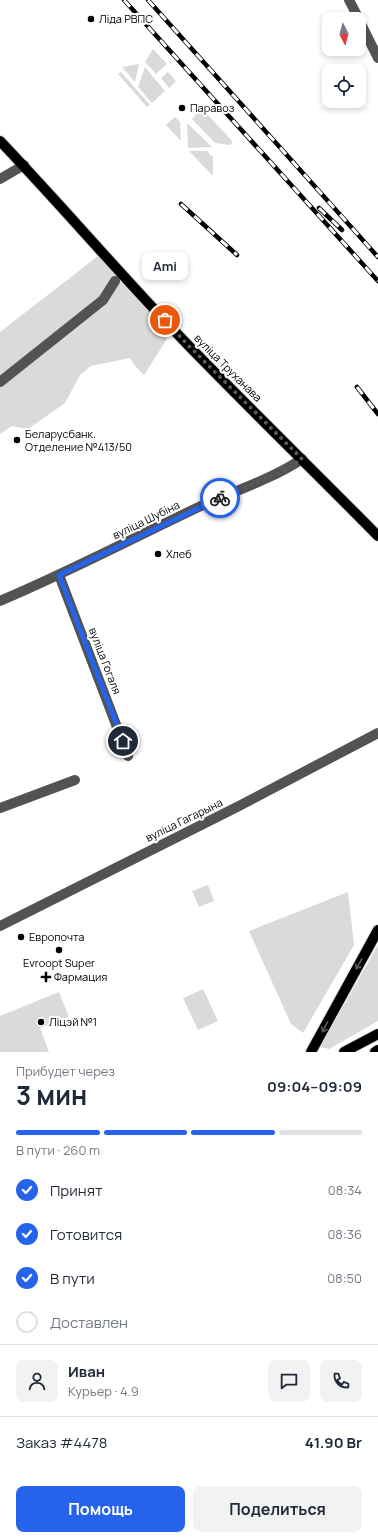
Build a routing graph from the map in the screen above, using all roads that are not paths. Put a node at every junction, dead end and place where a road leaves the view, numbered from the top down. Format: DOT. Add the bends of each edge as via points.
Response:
graph roads {
  1 [pos="349,0"];
  2 [pos="355,12"];
  3 [pos="366,33"];
  4 [pos="378,58"];
  5 [pos="0,141"];
  6 [pos="24,165"];
  7 [pos="0,179"];
  8 [pos="115,281"];
  9 [pos="0,382"];
  10 [pos="302,459"];
  11 [pos="378,536"];
  12 [pos="59,575"];
  13 [pos="0,601"];
  14 [pos="378,733"];
  15 [pos="128,756"];
  16 [pos="75,780"];
  17 [pos="0,808"];
  18 [pos="0,926"];
  19 [pos="378,930"];
  20 [pos="378,1034"];
  21 [pos="378,1050"];
  22 [pos="311,1052"];
  23 [pos="344,1052"];
  24 [pos="375,1052"];
  1 -- 2 [label="street"];
  3 -- 4 [label="street"];
  5 -- 6 [label="main road, вуліца Труханава"];
  6 -- 7 [label="street"];
  6 -- 10 [label="main road, вуліца Труханава" via="188,345"];
  8 -- 9 [label="street" via="103,300"];
  10 -- 11 [label="main road, вуліца Труханава"];
  10 -- 12 [label="street, вуліца Шубіна" via="284,471 204,505"];
  12 -- 13 [label="street, вуліца Шубіна"];
  12 -- 15 [label="street, вуліца Гогаля"];
  14 -- 18 [label="street, вуліца Гагарына"];
  16 -- 17 [label="street"];
  19 -- 22 [label="main road, one-way"];
  20 -- 23 [label="main road"];
  21 -- 24 [label="main road"];
}
